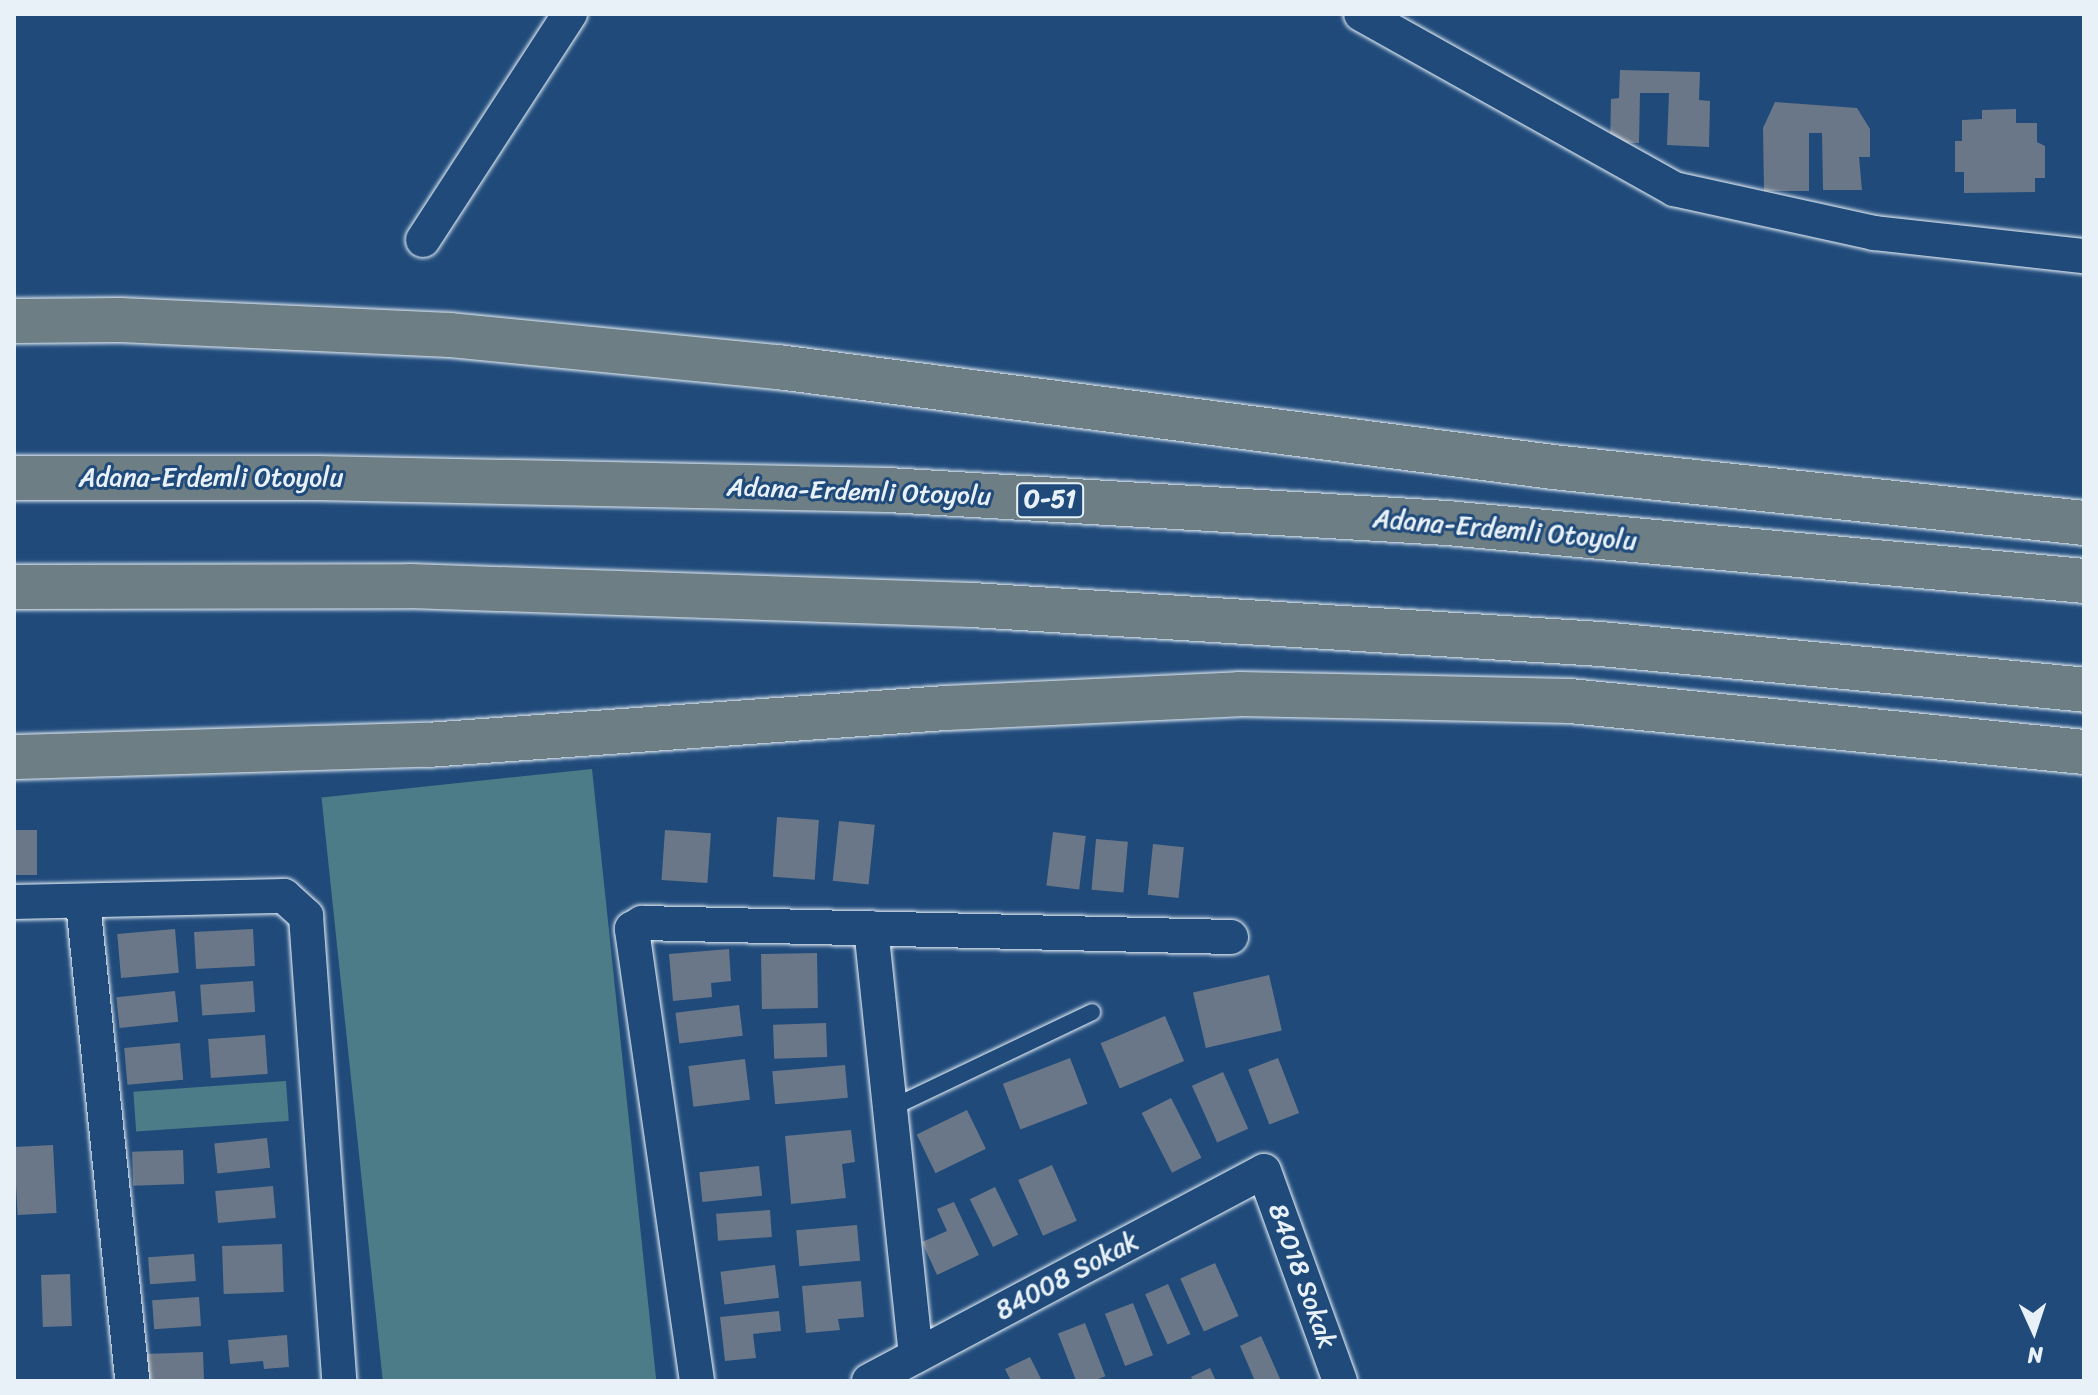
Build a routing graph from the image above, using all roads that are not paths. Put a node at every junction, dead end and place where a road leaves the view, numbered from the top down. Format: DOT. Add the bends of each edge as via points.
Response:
graph roads {
  1 [pos="570,14"];
  2 [pos="1361,14"];
  3 [pos="423,240"];
  4 [pos="2084,256"];
  5 [pos="14,321"];
  6 [pos="14,478"];
  7 [pos="2084,523"];
  8 [pos="2084,581"];
  9 [pos="14,587"];
  10 [pos="2084,690"];
  11 [pos="2084,752"];
  12 [pos="14,757"];
  13 [pos="14,902"];
  14 [pos="83,903"];
  15 [pos="871,928"];
  16 [pos="1231,937"];
  17 [pos="1092,1012"];
  18 [pos="887,1110"];
  19 [pos="1264,1171"];
  20 [pos="916,1356"];
  21 [pos="132,1381"];
  22 [pos="339,1381"];
  23 [pos="697,1381"];
  24 [pos="869,1381"];
  25 [pos="1340,1381"];
  1 -- 3 [label="street"];
  2 -- 4 [label="street" via="1674,189 1874,233"];
  5 -- 7 [label="highway" via="120,320 435,334 622,352 871,378 1553,467"];
  6 -- 8 [label="highway, Adana-Erdemli Otoyolu / O-51" via="333,478 888,490 1447,523"];
  9 -- 10 [label="highway" via="410,586 972,605 1601,644"];
  11 -- 12 [label="highway" via="1570,701 1239,694 946,708 427,745"];
  13 -- 14 [label="street"];
  14 -- 21 [label="street"];
  14 -- 22 [label="street" via="284,896 306,916"];
  15 -- 16 [label="street"];
  15 -- 18 [label="street"];
  15 -- 23 [label="street" via="642,923 632,929"];
  17 -- 18 [label="lane"];
  18 -- 20 [label="street"];
  19 -- 20 [label="street, 84008 Sokak"];
  19 -- 25 [label="street, 84018 Sokak"];
  20 -- 24 [label="street, 84008 Sokak"];
}
